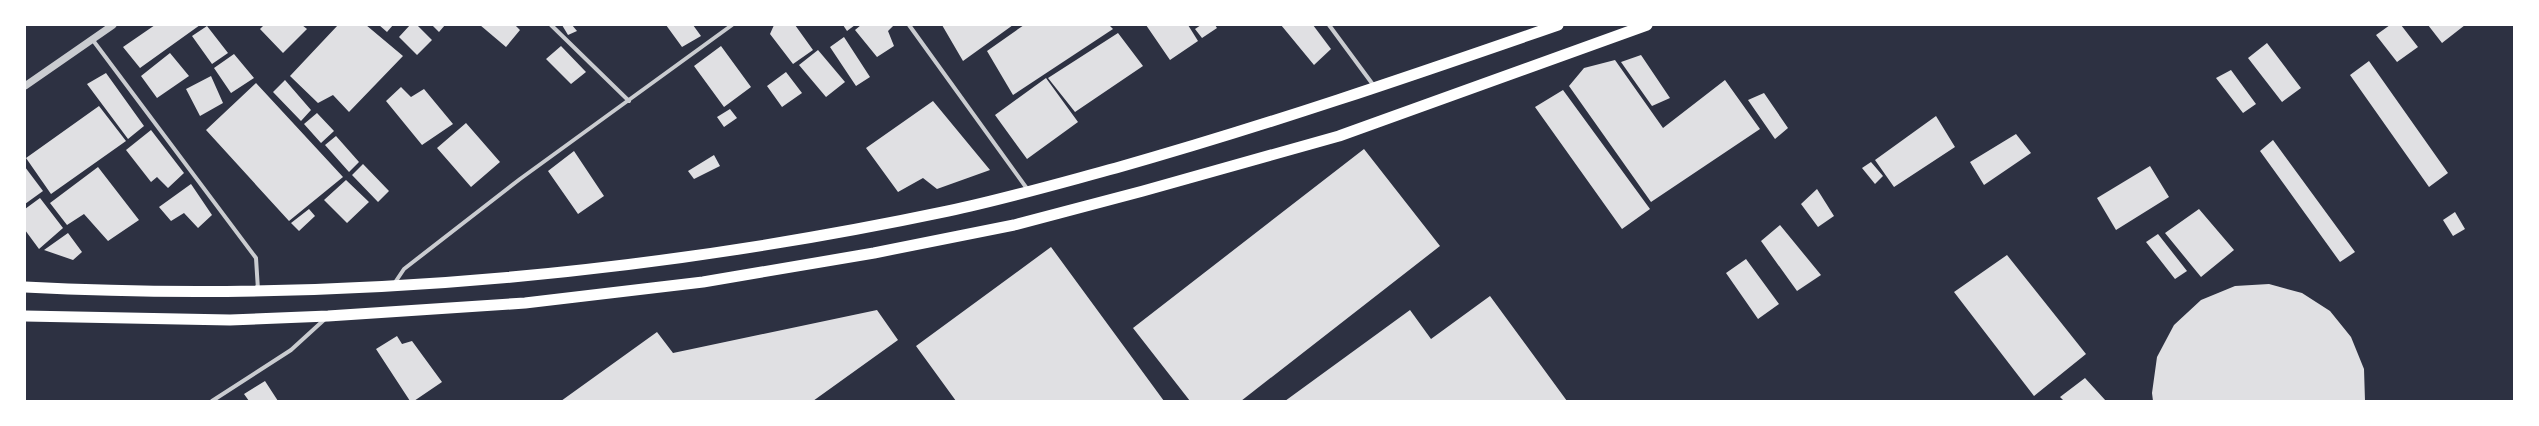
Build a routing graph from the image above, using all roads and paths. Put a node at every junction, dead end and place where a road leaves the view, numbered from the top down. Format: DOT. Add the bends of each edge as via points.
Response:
graph roads {
  1 [pos="113,25"];
  2 [pos="551,25"];
  3 [pos="732,25"];
  4 [pos="909,25"];
  5 [pos="1329,25"];
  6 [pos="1558,25"];
  7 [pos="1647,25"];
  8 [pos="92,39"];
  9 [pos="25,86"];
  10 [pos="1376,88"];
  11 [pos="629,100"];
  12 [pos="1029,192"];
  13 [pos="393,286"];
  14 [pos="25,287"];
  15 [pos="258,290"];
  16 [pos="25,316"];
  17 [pos="328,316"];
  18 [pos="212,401"];
  1 -- 8 [label="street"];
  2 -- 11 [label="street"];
  3 -- 11 [label="street"];
  4 -- 12 [label="street"];
  5 -- 10 [label="street"];
  6 -- 10 [label="highway"];
  7 -- 17 [label="highway" via="1339,136 1014,225 874,253 703,282 525,303"];
  8 -- 9 [label="street"];
  8 -- 15 [label="street" via="256,258"];
  10 -- 12 [label="highway" via="1212,141"];
  11 -- 13 [label="street" via="520,179 410,264"];
  12 -- 13 [label="highway" via="949,211 806,238 636,265 499,279"];
  13 -- 15 [label="highway"];
  14 -- 15 [label="highway"];
  16 -- 17 [label="highway" via="230,320"];
  17 -- 18 [label="street" via="291,350"];
}
